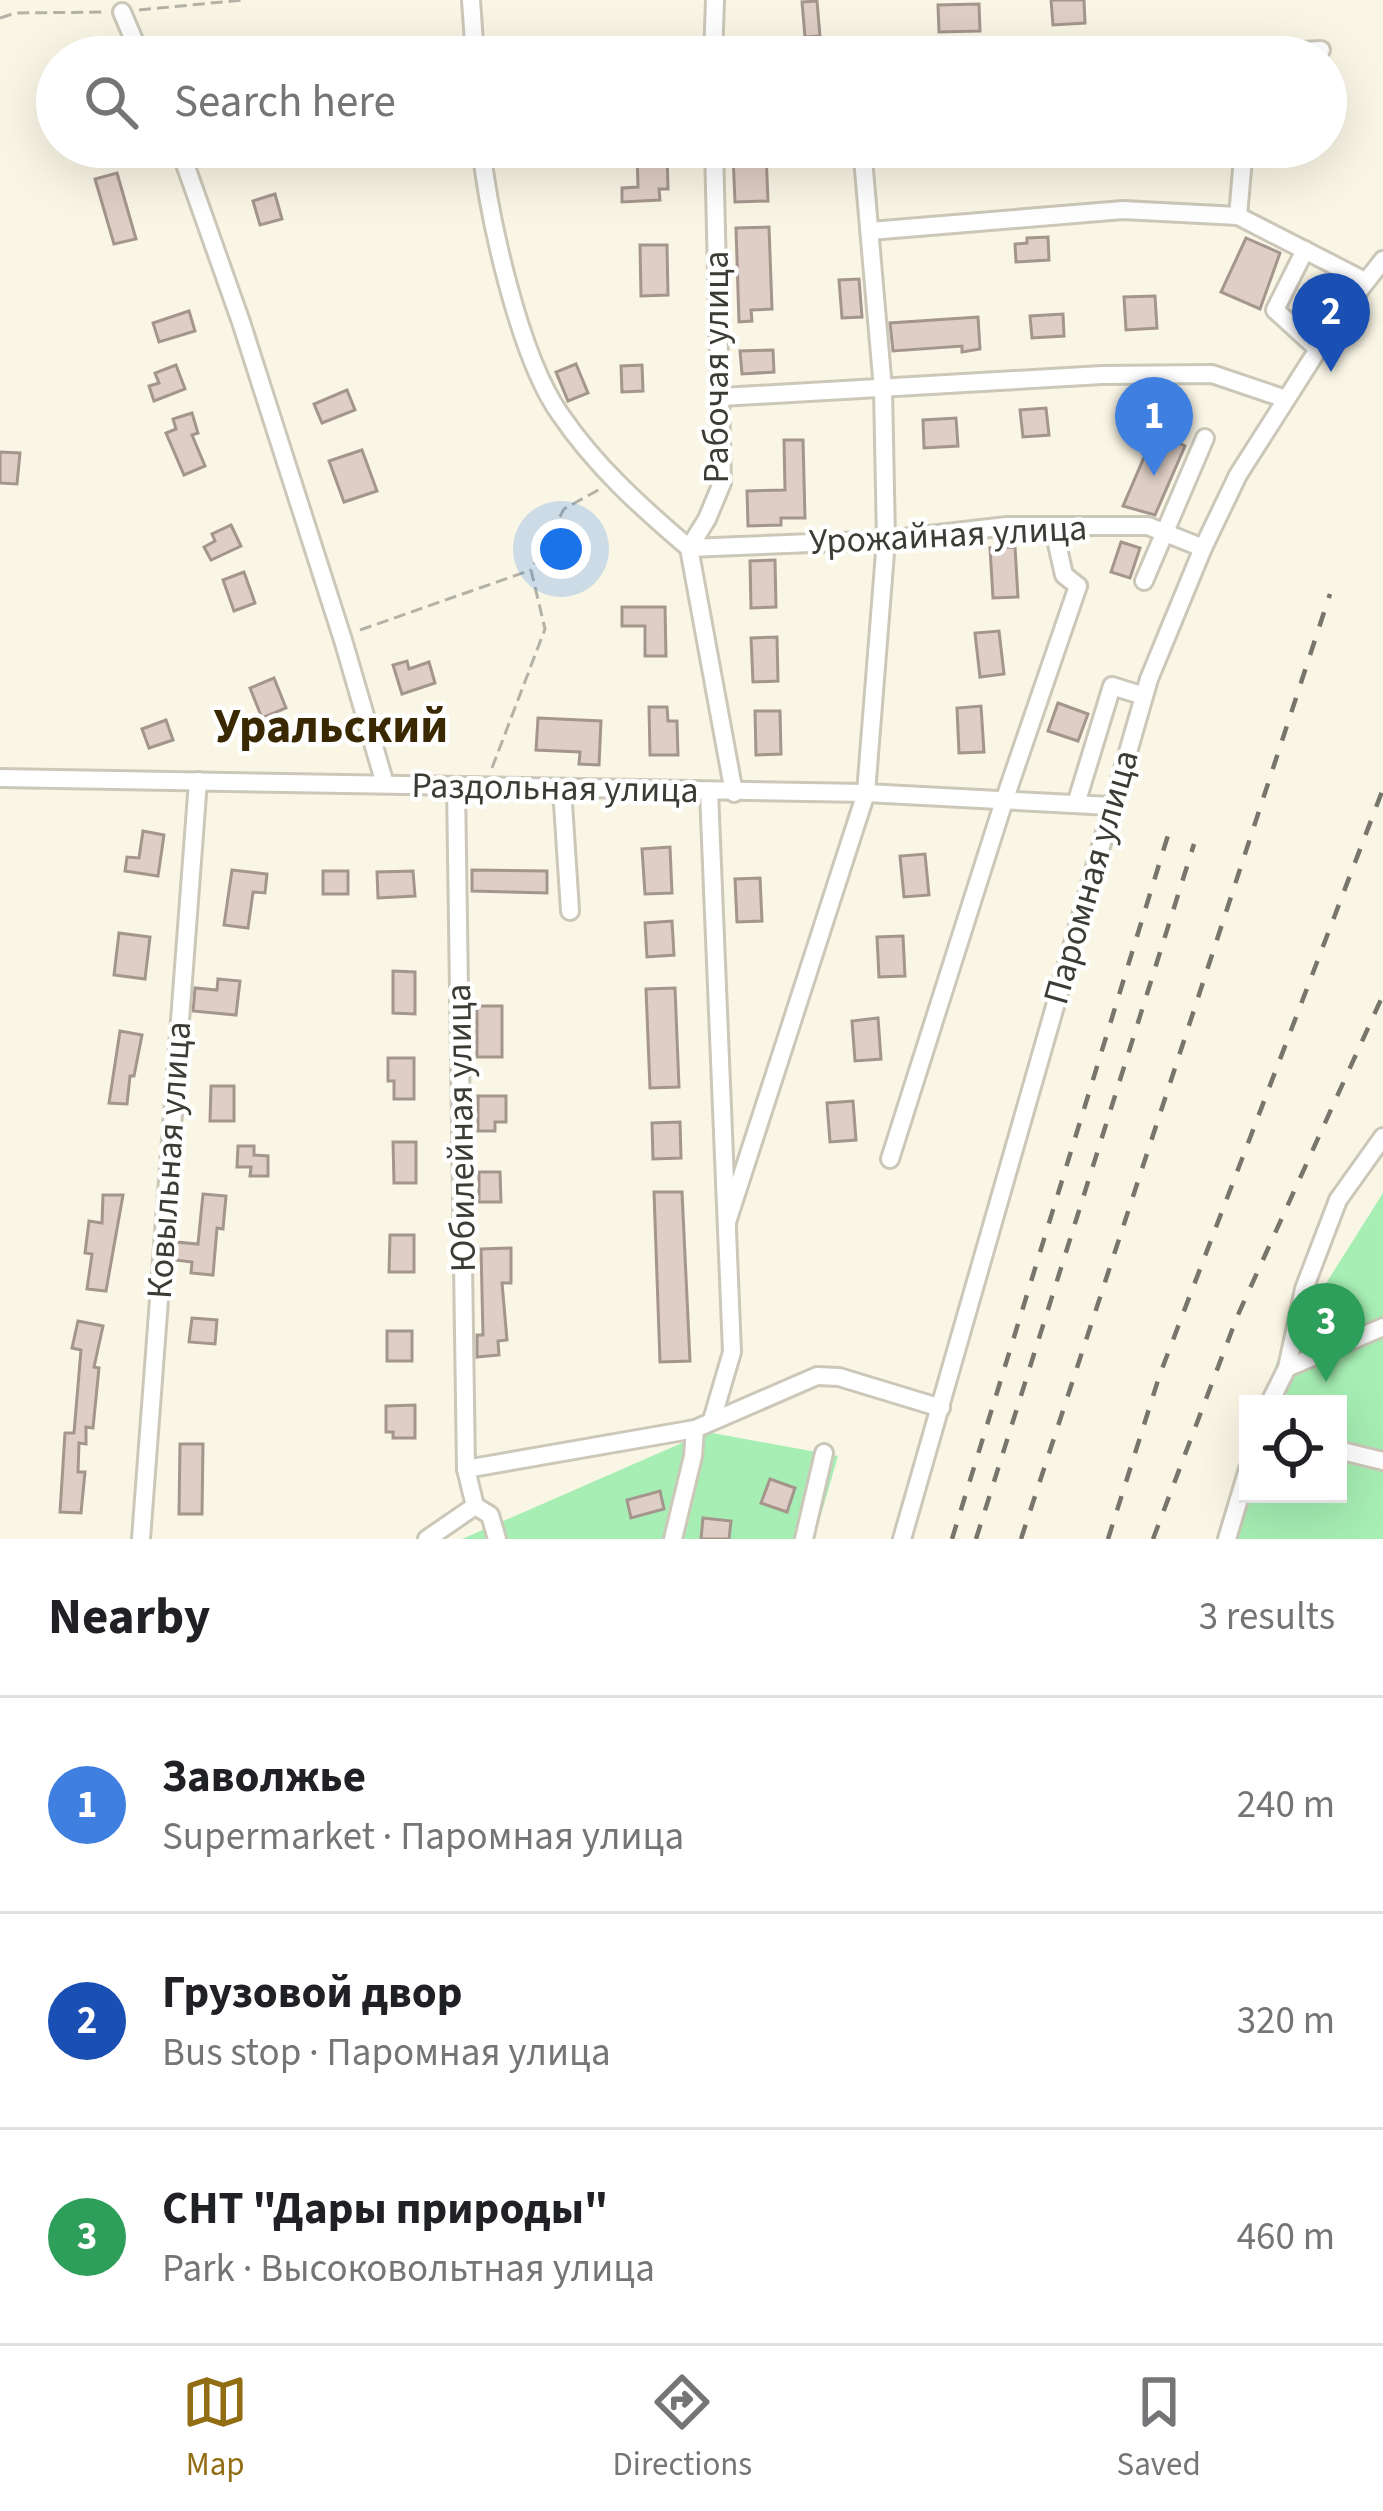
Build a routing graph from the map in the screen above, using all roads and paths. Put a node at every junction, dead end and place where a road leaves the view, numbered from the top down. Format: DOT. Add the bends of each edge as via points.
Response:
graph roads {
  1 [pos="471,0"];
  2 [pos="716,0"];
  3 [pos="122,12"];
  4 [pos="132,36"];
  5 [pos="474,36"];
  6 [pos="713,36"];
  7 [pos="186,168"];
  8 [pos="483,168"];
  9 [pos="714,168"];
  10 [pos="864,168"];
  11 [pos="1242,168"];
  12 [pos="1238,216"];
  13 [pos="869,231"];
  14 [pos="1305,250"];
  15 [pos="1383,260"];
  16 [pos="1365,280"];
  17 [pos="1319,350"];
  18 [pos="883,389"];
  19 [pos="722,398"];
  20 [pos="1286,399"];
  21 [pos="1205,438"];
  22 [pos="613,482"];
  23 [pos="1053,526"];
  24 [pos="1165,532"];
  25 [pos="886,540"];
  26 [pos="689,548"];
  27 [pos="1202,548"];
  28 [pos="531,570"];
  29 [pos="1144,581"];
  30 [pos="343,640"];
  31 [pos="1144,696"];
  32 [pos="0,778"];
  33 [pos="197,781"];
  34 [pos="385,784"];
  35 [pos="456,786"];
  36 [pos="486,786"];
  37 [pos="562,788"];
  38 [pos="709,792"];
  39 [pos="734,793"];
  40 [pos="866,793"];
  41 [pos="1004,801"];
  42 [pos="1076,805"];
  43 [pos="1110,806"];
  44 [pos="570,911"];
  45 [pos="1383,1137"];
  46 [pos="890,1159"];
  47 [pos="727,1222"];
  48 [pos="1383,1327"];
  49 [pos="1287,1367"];
  50 [pos="1273,1395"];
  51 [pos="941,1408"];
  52 [pos="704,1425"];
  53 [pos="1347,1452"];
  54 [pos="824,1453"];
  55 [pos="1383,1461"];
  56 [pos="466,1469"];
  57 [pos="1239,1499"];
  58 [pos="475,1506"];
  59 [pos="142,1539"];
  60 [pos="427,1539"];
  61 [pos="497,1539"];
  62 [pos="673,1539"];
  63 [pos="804,1539"];
  64 [pos="902,1539"];
  65 [pos="1227,1539"];
  1 -- 5 [label="street"];
  2 -- 6 [label="street"];
  3 -- 4 [label="street"];
  7 -- 30 [label="street"];
  8 -- 22 [label="street" via="538,374"];
  9 -- 19 [label="street, Рабочая улица"];
  10 -- 13 [label="street"];
  11 -- 12 [label="street"];
  12 -- 13 [label="street" via="1123,210"];
  12 -- 14 [label="street"];
  13 -- 18 [label="street"];
  14 -- 16 [label="street"];
  14 -- 17 [label="street" via="1275,310"];
  15 -- 16 [label="street, Паромная улица"];
  16 -- 17 [label="street, Паромная улица"];
  17 -- 20 [label="street, Паромная улица"];
  18 -- 19 [label="street"];
  18 -- 20 [label="street" via="1212,374"];
  18 -- 25 [label="street"];
  19 -- 26 [label="street, Рабочая улица" via="722,483"];
  20 -- 27 [label="street, Паромная улица"];
  21 -- 24 [label="street"];
  22 -- 26 [label="street"];
  22 -- 28 [label="path" via="564,509"];
  23 -- 24 [label="street, Урожайная улица"];
  23 -- 25 [label="street, Урожайная улица"];
  23 -- 41 [label="street" via="1064,575 1078,586"];
  24 -- 27 [label="street, Урожайная улица"];
  24 -- 29 [label="street"];
  25 -- 26 [label="street, Урожайная улица"];
  25 -- 40 [label="street"];
  26 -- 39 [label="street"];
  27 -- 31 [label="street, Паромная улица"];
  28 -- 30 [label="path"];
  28 -- 36 [label="path" via="545,628"];
  30 -- 34 [label="street"];
  31 -- 42 [label="street" via="1112,686"];
  31 -- 43 [label="street, Паромная улица"];
  32 -- 33 [label="street, Раздольная улица"];
  33 -- 34 [label="street, Раздольная улица"];
  33 -- 59 [label="street, Ковыльная улица"];
  34 -- 35 [label="street, Раздольная улица"];
  35 -- 36 [label="street, Раздольная улица"];
  35 -- 56 [label="street, Юбилейная улица"];
  36 -- 37 [label="street, Раздольная улица"];
  37 -- 38 [label="street, Раздольная улица"];
  37 -- 44 [label="street"];
  38 -- 39 [label="street, Раздольная улица"];
  38 -- 47 [label="street"];
  39 -- 40 [label="street, Раздольная улица"];
  40 -- 41 [label="street, Раздольная улица"];
  40 -- 47 [label="street"];
  41 -- 42 [label="street, Раздольная улица"];
  41 -- 46 [label="street"];
  42 -- 43 [label="street, Раздольная улица"];
  43 -- 51 [label="street, Паромная улица"];
  45 -- 49 [label="street" via="1338,1200 1304,1289"];
  47 -- 52 [label="street" via="732,1352"];
  48 -- 49 [label="street"];
  49 -- 50 [label="street"];
  51 -- 52 [label="street" via="817,1376"];
  51 -- 64 [label="street, Паромная улица"];
  52 -- 56 [label="street"];
  52 -- 62 [label="street"];
  53 -- 55 [label="street"];
  54 -- 63 [label="street"];
  56 -- 58 [label="street, Юбилейная улица"];
  57 -- 65 [label="street"];
  58 -- 60 [label="street"];
  58 -- 61 [label="street" via="490,1515"];
}
